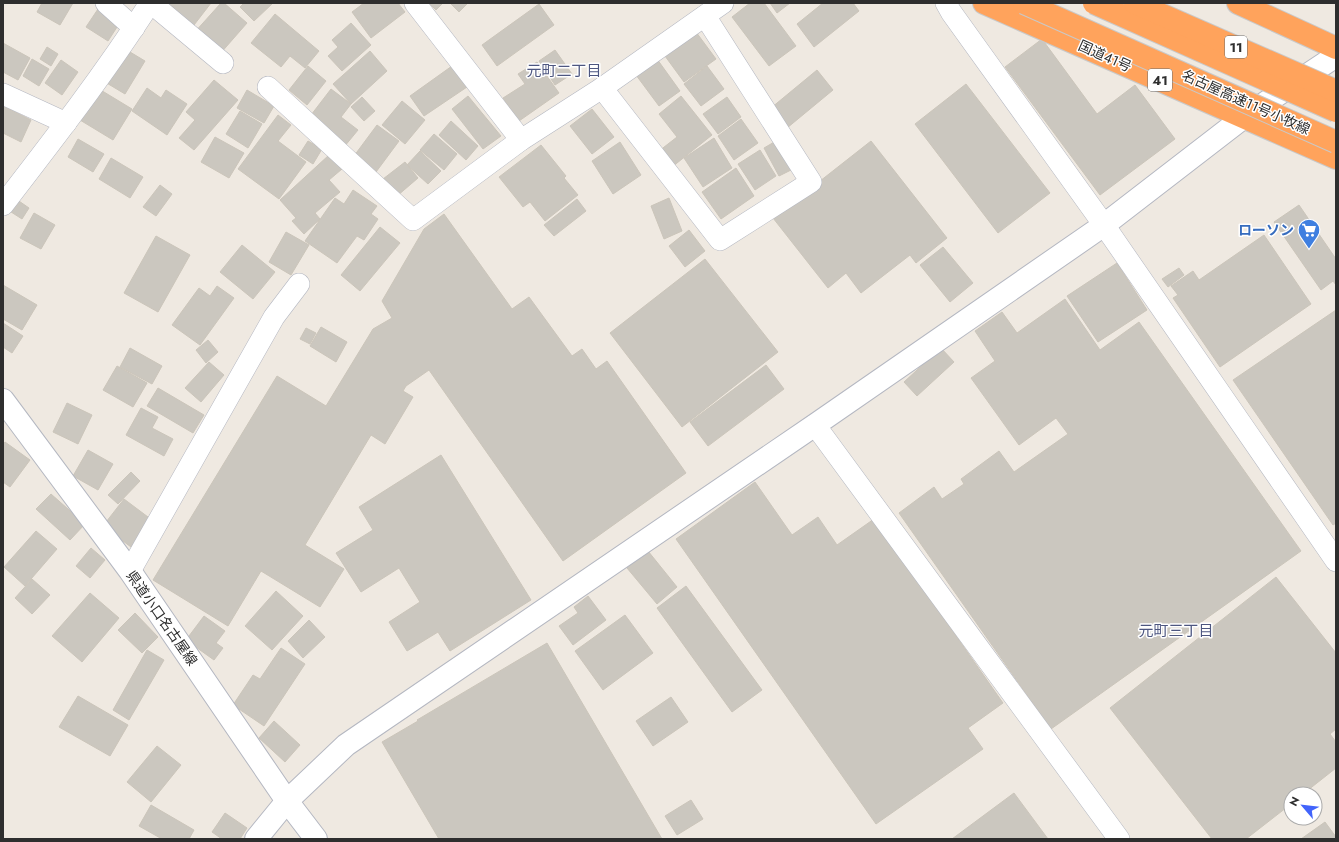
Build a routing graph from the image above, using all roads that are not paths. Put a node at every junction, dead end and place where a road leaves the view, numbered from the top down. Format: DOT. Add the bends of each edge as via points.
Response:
graph roads {
  1 [pos="106,3"];
  2 [pos="151,3"];
  3 [pos="415,3"];
  4 [pos="723,3"];
  5 [pos="946,3"];
  6 [pos="984,3"];
  7 [pos="1024,3"];
  8 [pos="1094,3"];
  9 [pos="1135,3"];
  10 [pos="1238,3"];
  11 [pos="705,16"];
  12 [pos="134,28"];
  13 [pos="1336,48"];
  14 [pos="1336,56"];
  15 [pos="223,63"];
  16 [pos="268,87"];
  17 [pos="602,88"];
  18 [pos="1336,91"];
  19 [pos="3,94"];
  20 [pos="1336,111"];
  21 [pos="1244,117"];
  22 [pos="66,124"];
  23 [pos="521,140"];
  24 [pos="1336,142"];
  25 [pos="1336,158"];
  26 [pos="3,205"];
  27 [pos="1104,225"];
  28 [pos="299,284"];
  29 [pos="3,400"];
  30 [pos="815,424"];
  31 [pos="1336,561"];
  32 [pos="130,571"];
  33 [pos="287,801"];
  34 [pos="256,839"];
  35 [pos="316,839"];
  36 [pos="1119,839"];
  1 -- 12 [label="street"];
  2 -- 12 [label="street"];
  2 -- 15 [label="street"];
  3 -- 23 [label="street"];
  4 -- 11 [label="street"];
  5 -- 27 [label="street"];
  6 -- 21 [label="highway, 国道41号 / 41"];
  7 -- 24 [label="highway, 名古屋高速11号小牧線, bridge"];
  8 -- 20 [label="highway, bridge"];
  9 -- 18 [label="highway, 11, bridge"];
  10 -- 13 [label="highway"];
  11 -- 17 [label="street"];
  11 -- 17 [label="street" via="811,182 720,240"];
  12 -- 22 [label="street"];
  14 -- 21 [label="street"];
  16 -- 23 [label="street" via="413,220"];
  17 -- 23 [label="street"];
  19 -- 22 [label="street"];
  21 -- 25 [label="highway, 国道41号 / 41"];
  21 -- 27 [label="street"];
  22 -- 26 [label="street"];
  27 -- 30 [label="street"];
  27 -- 31 [label="street"];
  28 -- 32 [label="street" via="274,317"];
  29 -- 32 [label="street, 県道小口名古屋線"];
  30 -- 33 [label="street" via="346,744"];
  30 -- 36 [label="street"];
  32 -- 33 [label="street, 県道小口名古屋線"];
  33 -- 34 [label="street"];
  33 -- 35 [label="street, 県道小口名古屋線"];
}
